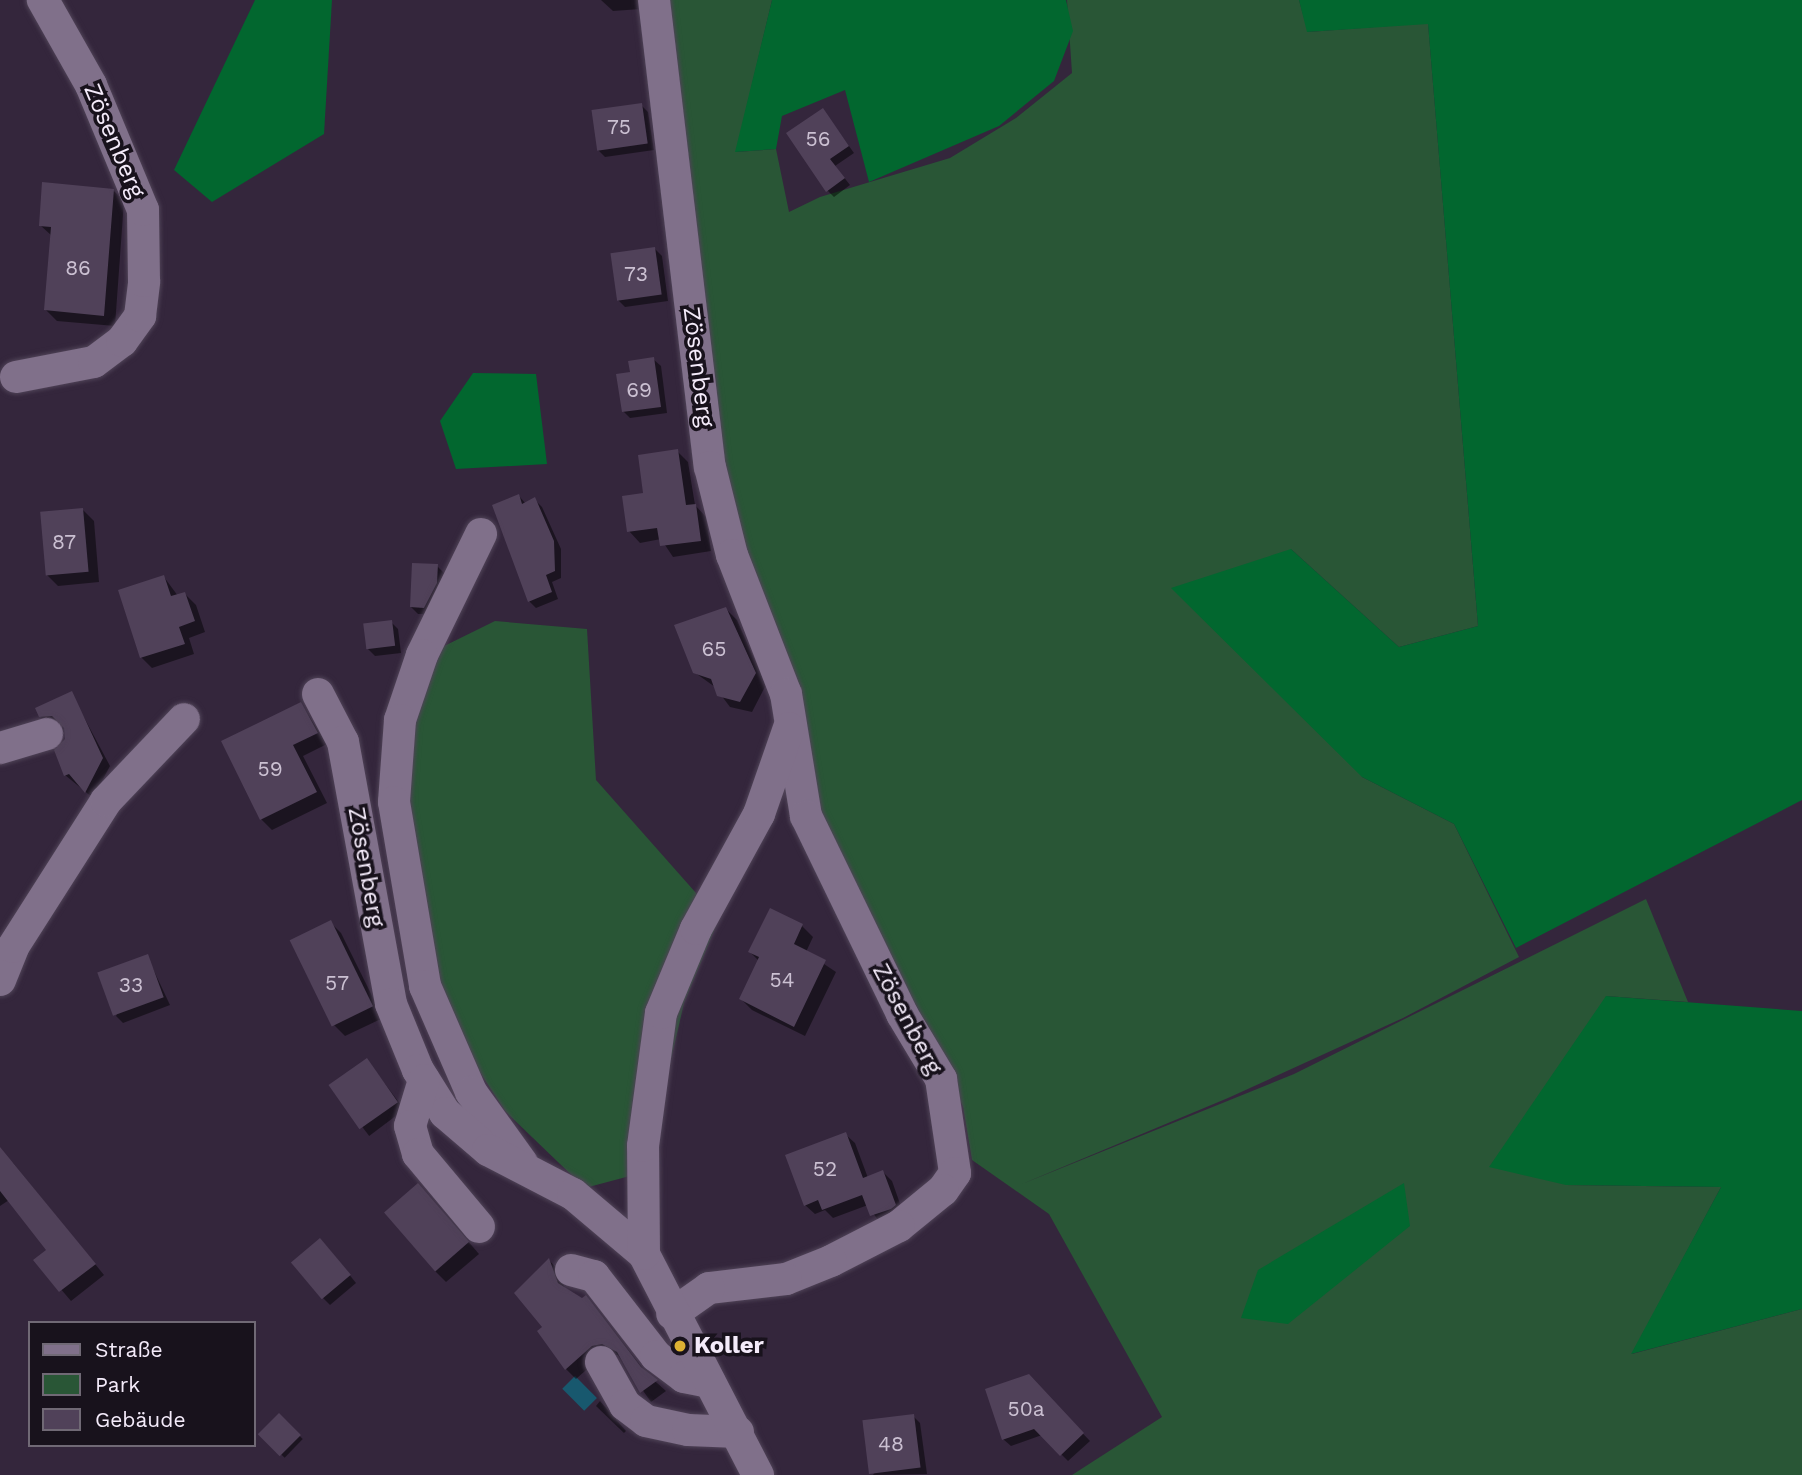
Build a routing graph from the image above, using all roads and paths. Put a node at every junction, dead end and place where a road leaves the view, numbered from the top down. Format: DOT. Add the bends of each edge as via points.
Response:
graph roads {
  1 [pos="43,0"];
  2 [pos="654,0"];
  3 [pos="16,377"];
  4 [pos="481,534"];
  5 [pos="318,694"];
  6 [pos="184,719"];
  7 [pos="790,723"];
  8 [pos="47,734"];
  9 [pos="0,748"];
  10 [pos="760,814"];
  11 [pos="806,816"];
  12 [pos="0,980"];
  13 [pos="424,1080"];
  14 [pos="527,1170"];
  15 [pos="479,1227"];
  16 [pos="644,1254"];
  17 [pos="571,1270"];
  18 [pos="672,1314"];
  19 [pos="601,1362"];
  20 [pos="710,1382"];
  21 [pos="738,1432"];
  22 [pos="758,1475"];
  1 -- 3 [label="street, Zösenberg" via="91,85 144,210 144,281 140,316 122,341 94,362"];
  2 -- 7 [label="street, Zösenberg" via="710,467 732,555 786,694"];
  4 -- 14 [label="street, Zösenberg" via="422,655 400,720 394,802 425,986 471,1092"];
  5 -- 13 [label="street, Zösenberg" via="343,742 391,1004"];
  6 -- 12 [label="street" via="106,801 13,947"];
  7 -- 10 [label="street, Zösenberg"];
  7 -- 11 [label="street, Zösenberg"];
  8 -- 9 [label="street"];
  10 -- 11 [label="street"];
  10 -- 16 [label="street, Zösenberg" via="696,929 661,1013 643,1146"];
  11 -- 18 [label="street, Zösenberg" via="902,1014 941,1079 955,1173 943,1190 899,1226 831,1261 786,1279 709,1288"];
  13 -- 14 [label="street, Zösenberg" via="445,1113 488,1150"];
  13 -- 15 [label="street" via="410,1126 418,1154"];
  14 -- 16 [label="street, Zösenberg" via="573,1194"];
  16 -- 18 [label="street, Zösenberg"];
  17 -- 20 [label="street" via="594,1276 656,1356 684,1377"];
  18 -- 20 [label="street, Zösenberg"];
  19 -- 21 [label="street" via="625,1405 646,1421 688,1430"];
  20 -- 21 [label="street, Zösenberg"];
  21 -- 22 [label="street, Zösenberg"];
}
